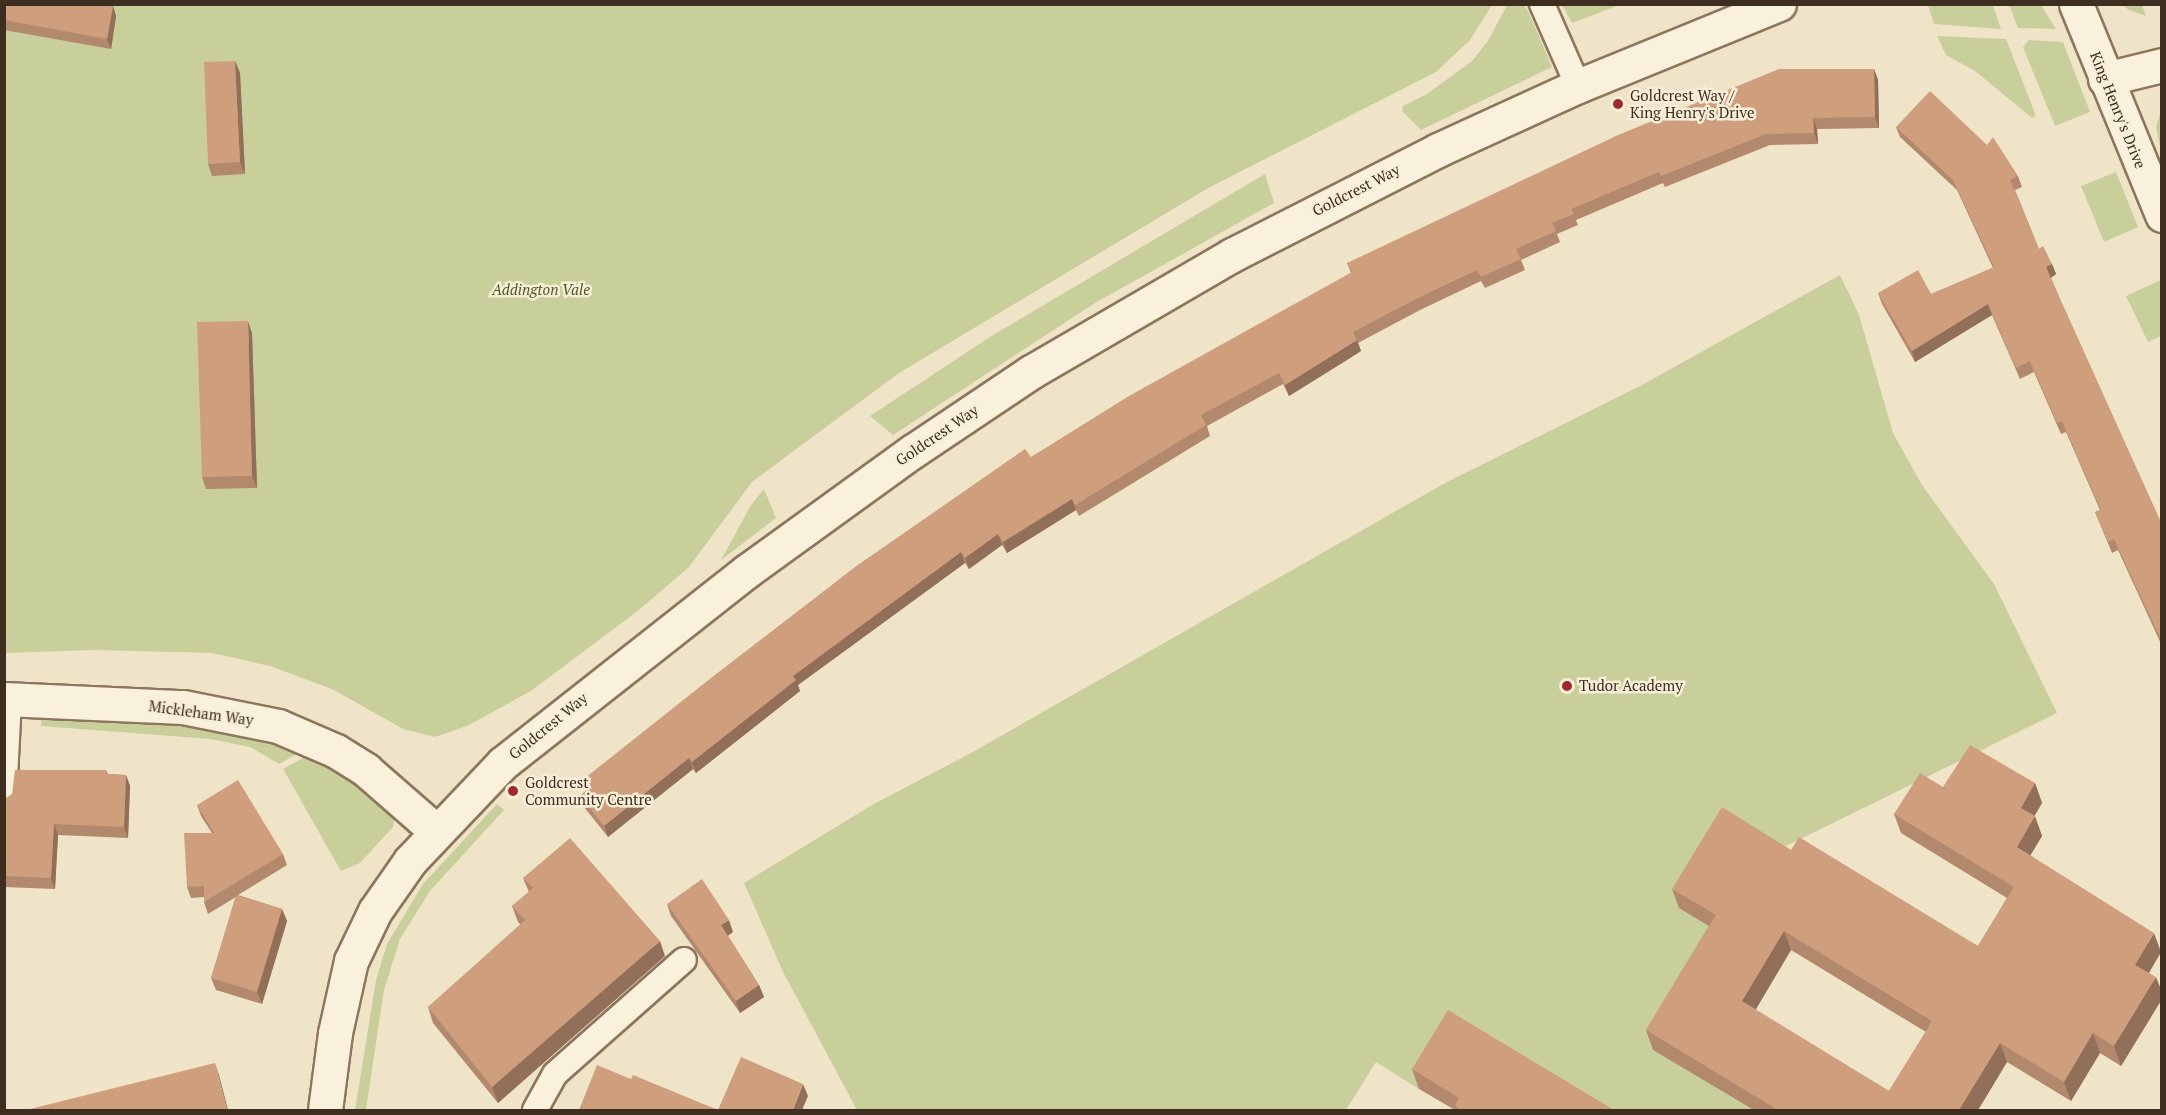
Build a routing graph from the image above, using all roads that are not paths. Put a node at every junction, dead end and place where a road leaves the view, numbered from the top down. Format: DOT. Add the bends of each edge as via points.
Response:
graph roads {
  1 [pos="1542,4"];
  2 [pos="1779,4"];
  3 [pos="2076,4"];
  4 [pos="2162,65"];
  5 [pos="2105,79"];
  6 [pos="1578,86"];
  7 [pos="2162,215"];
  8 [pos="7,699"];
  9 [pos="4,798"];
  10 [pos="436,831"];
  11 [pos="684,960"];
  12 [pos="325,1110"];
  13 [pos="536,1110"];
  1 -- 6 [label="lane"];
  2 -- 6 [label="street, Goldcrest Way"];
  3 -- 5 [label="street, King Henry's Drive"];
  4 -- 5 [label="street"];
  5 -- 7 [label="street, King Henry's Drive"];
  6 -- 10 [label="street, Goldcrest Way" via="1334,200 1130,312 1031,372 843,501 647,648 503,763"];
  8 -- 9 [label="lane"];
  8 -- 10 [label="street, Mickleham Way" via="183,707 278,726 326,746 366,770"];
  10 -- 12 [label="street, Goldcrest Way" via="375,912 351,961 335,1034"];
  11 -- 13 [label="lane" via="567,1062 546,1086"];
}
